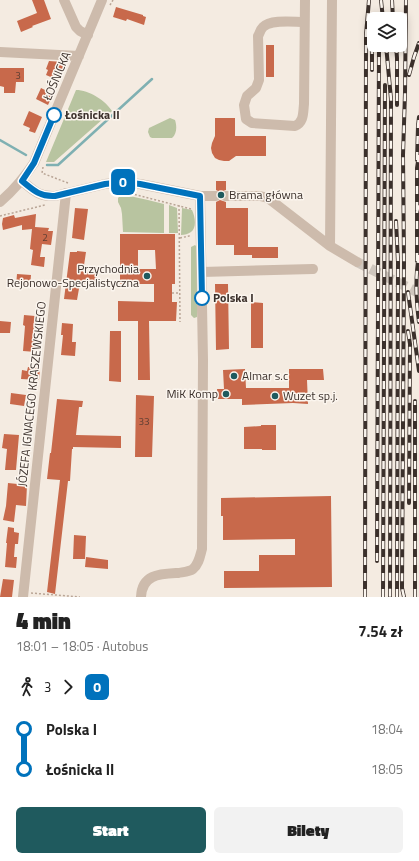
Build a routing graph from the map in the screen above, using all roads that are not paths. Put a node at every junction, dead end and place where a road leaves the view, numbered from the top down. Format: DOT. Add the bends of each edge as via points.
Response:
graph roads {
  1 [pos="64,0"];
  2 [pos="102,0"];
  3 [pos="305,0"];
  4 [pos="332,0"];
  5 [pos="304,22"];
  6 [pos="88,35"];
  7 [pos="0,52"];
  8 [pos="79,56"];
  9 [pos="22,181"];
  10 [pos="69,189"];
  11 [pos="200,196"];
  12 [pos="0,202"];
  13 [pos="330,246"];
  14 [pos="358,262"];
  15 [pos="313,270"];
  16 [pos="202,272"];
  17 [pos="23,595"];
  18 [pos="141,597"];
  1 -- 6 [label="street" via="76,26"];
  2 -- 6 [label="street, ŁOŚNICKA"];
  3 -- 5 [label="street"];
  4 -- 13 [label="street"];
  5 -- 5 [label="street" via="302,121 295,126 252,123 246,119 244,105 247,96 256,88 259,80 260,30 266,24 275,22"];
  6 -- 8 [label="street, ŁOŚNICKA"];
  7 -- 8 [label="street"];
  8 -- 9 [label="street, ŁOŚNICKA" via="34,163"];
  9 -- 10 [label="street" via="39,194 47,196"];
  9 -- 12 [label="street, ŁOŚNICKA"];
  10 -- 11 [label="street" via="123,182"];
  10 -- 17 [label="street, JÓZEFA IGNACEGO KRASZEWSKIEGO"];
  11 -- 13 [label="street" via="268,198"];
  11 -- 16 [label="street"];
  13 -- 14 [label="street"];
  15 -- 16 [label="street"];
  16 -- 18 [label="street" via="202,549 194,569 159,574 150,578 145,583"];
}
